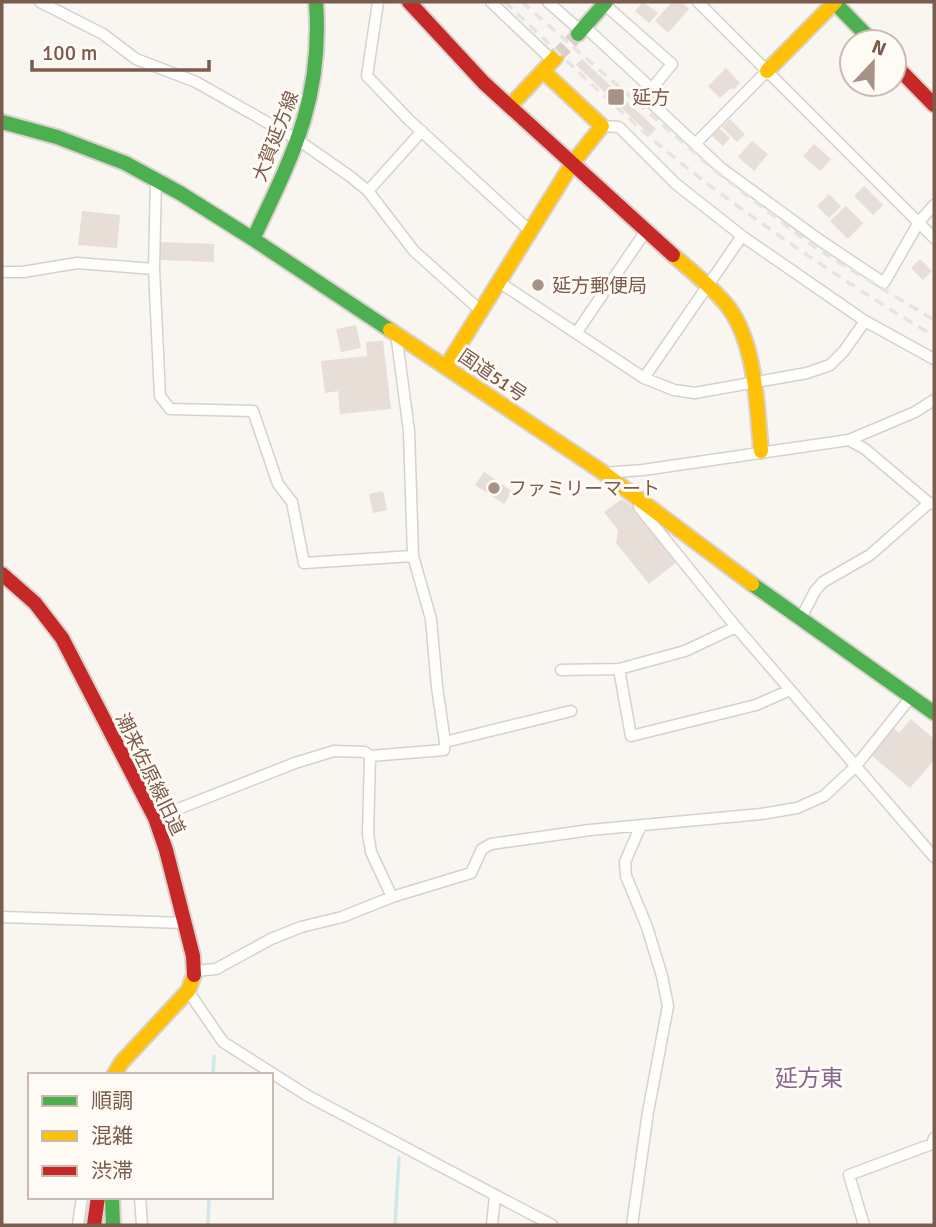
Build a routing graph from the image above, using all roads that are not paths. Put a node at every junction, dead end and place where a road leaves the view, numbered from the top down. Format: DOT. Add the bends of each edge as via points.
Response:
graph roads {
  1 [pos="40,2"];
  2 [pos="316,2"];
  3 [pos="378,2"];
  4 [pos="409,2"];
  5 [pos="491,2"];
  6 [pos="548,2"];
  7 [pos="698,2"];
  8 [pos="834,2"];
  9 [pos="605,3"];
  10 [pos="859,28"];
  11 [pos="581,30"];
  12 [pos="551,63"];
  13 [pos="767,71"];
  14 [pos="908,78"];
  15 [pos="651,89"];
  16 [pos="934,105"];
  17 [pos="510,106"];
  18 [pos="2,122"];
  19 [pos="603,126"];
  20 [pos="422,131"];
  21 [pos="298,140"];
  22 [pos="695,144"];
  23 [pos="572,164"];
  24 [pos="156,179"];
  25 [pos="368,191"];
  26 [pos="934,205"];
  27 [pos="919,222"];
  28 [pos="530,231"];
  29 [pos="645,232"];
  30 [pos="742,236"];
  31 [pos="934,238"];
  32 [pos="253,239"];
  33 [pos="154,269"];
  34 [pos="2,272"];
  35 [pos="499,282"];
  36 [pos="707,285"];
  37 [pos="481,311"];
  38 [pos="865,321"];
  39 [pos="577,332"];
  40 [pos="396,333"];
  41 [pos="934,359"];
  42 [pos="446,367"];
  43 [pos="644,378"];
  44 [pos="754,382"];
  45 [pos="934,400"];
  46 [pos="849,440"];
  47 [pos="761,452"];
  48 [pos="604,473"];
  49 [pos="624,488"];
  50 [pos="932,503"];
  51 [pos="413,556"];
  52 [pos="2,574"];
  53 [pos="800,620"];
  54 [pos="736,626"];
  55 [pos="620,669"];
  56 [pos="561,670"];
  57 [pos="790,690"];
  58 [pos="911,697"];
  59 [pos="571,711"];
  60 [pos="934,713"];
  61 [pos="445,742"];
  62 [pos="370,756"];
  63 [pos="855,767"];
  64 [pos="155,818"];
  65 [pos="641,825"];
  66 [pos="934,856"];
  67 [pos="392,897"];
  68 [pos="2,917"];
  69 [pos="185,923"];
  70 [pos="195,971"];
  71 [pos="188,991"];
  72 [pos="115,1073"];
  73 [pos="272,1073"];
  74 [pos="273,1074"];
  75 [pos="934,1138"];
  76 [pos="495,1196"];
  77 [pos="82,1199"];
  78 [pos="98,1199"];
  79 [pos="112,1199"];
  80 [pos="140,1199"];
  81 [pos="78,1225"];
  82 [pos="94,1225"];
  83 [pos="113,1225"];
  84 [pos="142,1225"];
  85 [pos="492,1225"];
  86 [pos="552,1225"];
  87 [pos="632,1225"];
  88 [pos="864,1225"];
  1 -- 21 [label="street" via="103,34 136,60 196,82"];
  2 -- 21 [label="main road, 大賀延方線" via="320,31 316,81"];
  3 -- 20 [label="street" via="367,76"];
  4 -- 17 [label="main road"];
  5 -- 12 [label="street"];
  6 -- 11 [label="street"];
  7 -- 13 [label="street"];
  8 -- 10 [label="main road"];
  8 -- 13 [label="main road"];
  9 -- 11 [label="main road"];
  9 -- 15 [label="street" via="672,64"];
  11 -- 15 [label="street"];
  12 -- 17 [label="main road"];
  12 -- 19 [label="main road"];
  13 -- 22 [label="street"];
  13 -- 27 [label="street"];
  14 -- 16 [label="main road"];
  15 -- 22 [label="street" via="645,97"];
  17 -- 23 [label="main road"];
  18 -- 24 [label="main road, 国道51号" via="93,149"];
  19 -- 23 [label="main road"];
  19 -- 30 [label="street" via="619,127 676,184"];
  20 -- 25 [label="street"];
  20 -- 28 [label="street"];
  21 -- 25 [label="street"];
  21 -- 32 [label="main road, 大賀延方線"];
  22 -- 27 [label="street" via="721,168 884,283"];
  23 -- 28 [label="main road"];
  23 -- 29 [label="main road"];
  24 -- 32 [label="main road, 国道51号"];
  24 -- 33 [label="street"];
  25 -- 37 [label="street" via="414,251"];
  26 -- 27 [label="street"];
  27 -- 31 [label="street"];
  28 -- 35 [label="main road"];
  29 -- 36 [label="main road"];
  29 -- 39 [label="street"];
  30 -- 36 [label="street"];
  30 -- 38 [label="street"];
  32 -- 40 [label="main road, 国道51号"];
  33 -- 34 [label="street" via="77,262"];
  33 -- 51 [label="street" via="160,396 170,409 253,411 278,484 292,502 304,564"];
  35 -- 37 [label="main road"];
  35 -- 39 [label="street"];
  36 -- 43 [label="street"];
  36 -- 44 [label="main road" via="740,326"];
  37 -- 42 [label="main road"];
  38 -- 41 [label="street"];
  38 -- 44 [label="street" via="830,365"];
  39 -- 43 [label="street"];
  40 -- 42 [label="main road, 国道51号"];
  40 -- 51 [label="street" via="410,431"];
  42 -- 48 [label="main road, 国道51号"];
  43 -- 44 [label="street" via="695,393"];
  44 -- 47 [label="main road"];
  45 -- 46 [label="street"];
  46 -- 47 [label="street"];
  46 -- 50 [label="street"];
  47 -- 48 [label="street"];
  48 -- 49 [label="main road, 国道51号"];
  49 -- 53 [label="main road, 国道51号"];
  49 -- 54 [label="street"];
  50 -- 53 [label="street" via="870,555 823,582"];
  51 -- 61 [label="street" via="431,619"];
  52 -- 64 [label="main road, 潮来佐原線旧道" via="35,603 62,638"];
  53 -- 58 [label="main road, 国道51号"];
  54 -- 55 [label="street" via="685,651"];
  54 -- 57 [label="street"];
  55 -- 56 [label="street"];
  55 -- 57 [label="street" via="631,736 756,705"];
  57 -- 63 [label="street"];
  58 -- 60 [label="main road, 国道51号"];
  58 -- 63 [label="street"];
  59 -- 61 [label="street"];
  61 -- 62 [label="street" via="444,750"];
  62 -- 64 [label="street" via="334,751"];
  62 -- 67 [label="street" via="368,834 371,852"];
  63 -- 65 [label="street" via="824,796 797,808"];
  63 -- 66 [label="street"];
  64 -- 69 [label="main road, 潮来佐原線旧道"];
  65 -- 67 [label="street" via="491,844 482,849 471,873"];
  65 -- 87 [label="street" via="625,862 626,876 647,928 667,1006"];
  67 -- 70 [label="street" via="271,939 216,970"];
  68 -- 69 [label="street"];
  69 -- 70 [label="main road, 潮来佐原線旧道"];
  70 -- 71 [label="main road"];
  71 -- 72 [label="main road"];
  71 -- 73 [label="street" via="223,1042"];
  74 -- 76 [label="street"];
  75 -- 88 [label="street" via="932,1143 849,1175"];
  76 -- 85 [label="street"];
  76 -- 86 [label="street"];
  77 -- 81 [label="street"];
  78 -- 82 [label="main road"];
  79 -- 83 [label="main road"];
  80 -- 84 [label="street"];
}
